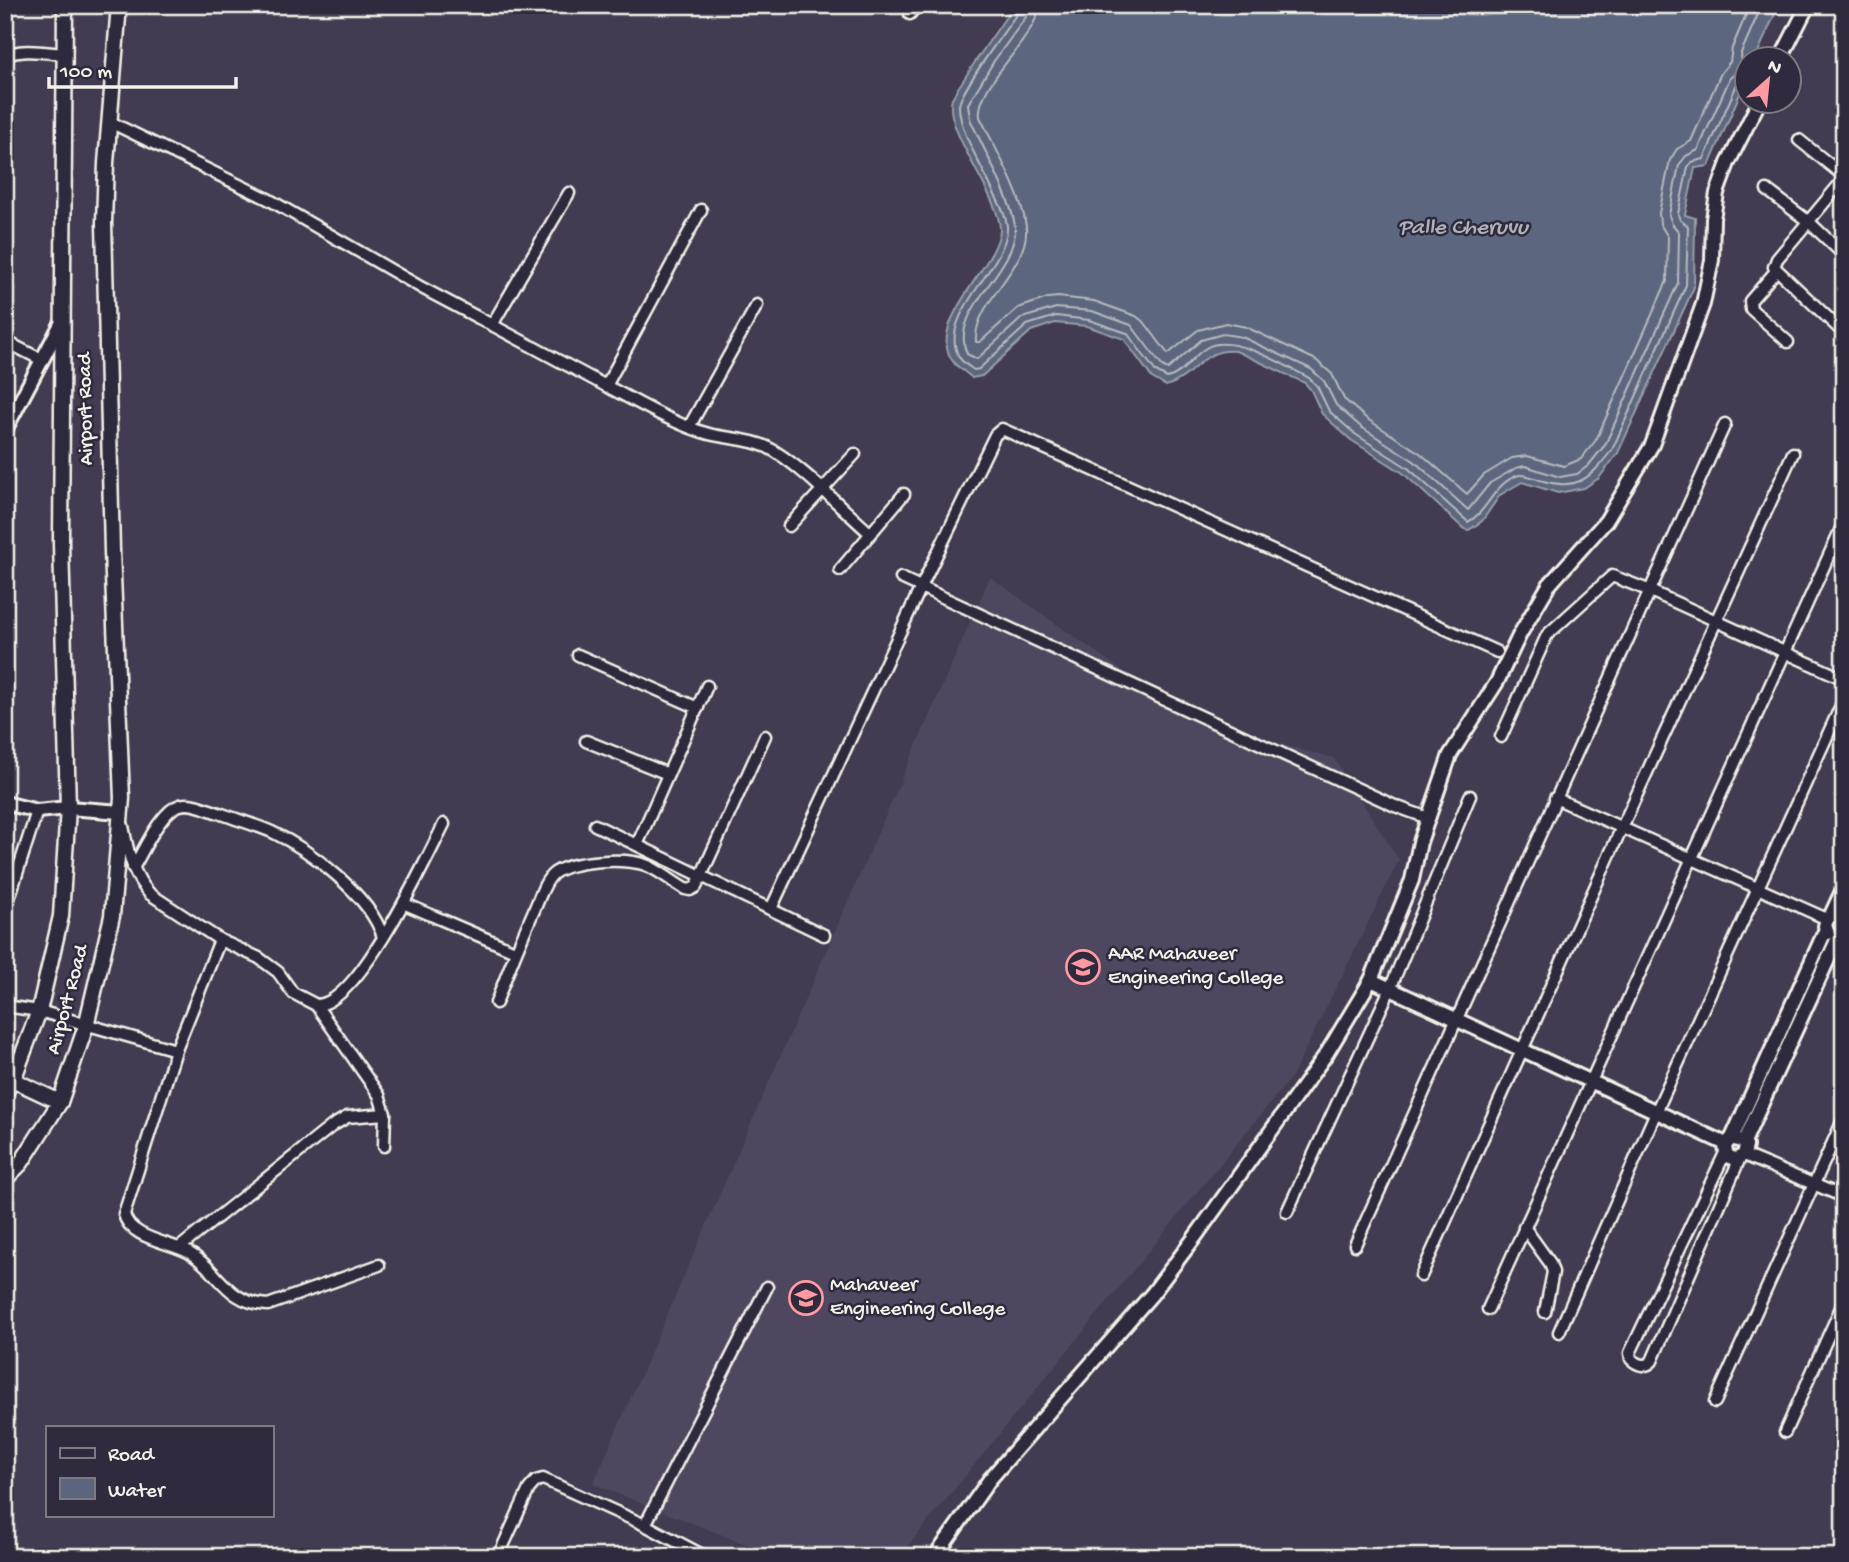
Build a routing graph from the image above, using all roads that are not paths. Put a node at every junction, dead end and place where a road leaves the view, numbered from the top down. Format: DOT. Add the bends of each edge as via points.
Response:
graph roads {
  1 [pos="65,5"];
  2 [pos="119,5"];
  3 [pos="917,5"];
  4 [pos="1808,5"];
  5 [pos="910,14"];
  6 [pos="1787,46"];
  7 [pos="64,54"];
  8 [pos="5,57"];
  9 [pos="1752,116"];
  10 [pos="110,122"];
  11 [pos="1799,140"];
  12 [pos="1844,177"];
  13 [pos="1767,190"];
  14 [pos="569,193"];
  15 [pos="701,210"];
  16 [pos="1809,222"];
  17 [pos="1844,254"];
  18 [pos="1776,271"];
  19 [pos="757,305"];
  20 [pos="61,324"];
  21 [pos="492,325"];
  22 [pos="1844,334"];
  23 [pos="5,341"];
  24 [pos="1788,342"];
  25 [pos="42,360"];
  26 [pos="606,386"];
  27 [pos="1725,424"];
  28 [pos="689,427"];
  29 [pos="5,430"];
  30 [pos="1793,453"];
  31 [pos="855,454"];
  32 [pos="822,491"];
  33 [pos="904,494"];
  34 [pos="1844,522"];
  35 [pos="789,526"];
  36 [pos="871,534"];
  37 [pos="840,570"];
  38 [pos="901,578"];
  39 [pos="921,587"];
  40 [pos="1648,590"];
  41 [pos="1715,622"];
  42 [pos="1497,652"];
  43 [pos="1784,652"];
  44 [pos="578,655"];
  45 [pos="1844,679"];
  46 [pos="707,686"];
  47 [pos="1844,699"];
  48 [pos="698,708"];
  49 [pos="765,736"];
  50 [pos="1501,737"];
  51 [pos="586,741"];
  52 [pos="668,774"];
  53 [pos="1470,796"];
  54 [pos="1555,798"];
  55 [pos="5,803"];
  56 [pos="68,808"];
  57 [pos="37,811"];
  58 [pos="121,812"];
  59 [pos="1428,818"];
  60 [pos="444,824"];
  61 [pos="595,825"];
  62 [pos="1622,827"];
  63 [pos="637,845"];
  64 [pos="1691,858"];
  65 [pos="133,868"];
  66 [pos="701,876"];
  67 [pos="1844,887"];
  68 [pos="1759,888"];
  69 [pos="405,904"];
  70 [pos="771,909"];
  71 [pos="5,911"];
  72 [pos="1832,920"];
  73 [pos="824,935"];
  74 [pos="383,937"];
  75 [pos="1841,937"];
  76 [pos="220,940"];
  77 [pos="516,951"];
  78 [pos="1371,980"];
  79 [pos="1390,989"];
  80 [pos="495,1003"];
  81 [pos="316,1005"];
  82 [pos="5,1006"];
  83 [pos="40,1011"];
  84 [pos="1455,1019"];
  85 [pos="86,1026"];
  86 [pos="176,1050"];
  87 [pos="1521,1050"];
  88 [pos="1589,1081"];
  89 [pos="8,1083"];
  90 [pos="61,1102"];
  91 [pos="1656,1112"];
  92 [pos="384,1115"];
  93 [pos="1844,1118"];
  94 [pos="384,1146"];
  95 [pos="1735,1148"];
  96 [pos="5,1180"];
  97 [pos="1814,1184"];
  98 [pos="1844,1197"];
  99 [pos="1287,1212"];
  100 [pos="1524,1227"];
  101 [pos="1354,1245"];
  102 [pos="179,1248"];
  103 [pos="379,1265"];
  104 [pos="1421,1276"];
  105 [pos="767,1287"];
  106 [pos="1844,1300"];
  107 [pos="1488,1309"];
  108 [pos="1545,1312"];
  109 [pos="1559,1332"];
  110 [pos="1715,1402"];
  111 [pos="1785,1432"];
  112 [pos="645,1525"];
  113 [pos="498,1557"];
  114 [pos="706,1557"];
  115 [pos="935,1557"];
  1 -- 7 [label="main road, Airport Road"];
  2 -- 10 [label="main road, Airport Road"];
  3 -- 5 [label="street"];
  4 -- 6 [label="street"];
  7 -- 8 [label="street" via="18,52"];
  7 -- 20 [label="main road, Airport Road"];
  9 -- 59 [label="street" via="1717,193 1713,261 1703,304 1652,445 1606,521 1539,601 1497,682 1450,755"];
  10 -- 21 [label="street" via="268,199"];
  10 -- 58 [label="main road, Airport Road" via="104,223"];
  11 -- 12 [label="street"];
  12 -- 16 [label="street"];
  13 -- 16 [label="street"];
  14 -- 21 [label="street"];
  15 -- 26 [label="street"];
  16 -- 17 [label="street"];
  16 -- 18 [label="street" via="1774,263"];
  18 -- 22 [label="street"];
  18 -- 24 [label="street" via="1750,301 1751,309"];
  19 -- 28 [label="street"];
  20 -- 25 [label="street, Airport Road"];
  20 -- 56 [label="main road, Airport Road"];
  21 -- 26 [label="street"];
  23 -- 25 [label="street"];
  25 -- 29 [label="street, Airport Road"];
  26 -- 28 [label="street"];
  27 -- 40 [label="street"];
  28 -- 32 [label="street" via="765,446"];
  30 -- 41 [label="street"];
  31 -- 32 [label="street"];
  32 -- 35 [label="street"];
  32 -- 36 [label="street"];
  33 -- 36 [label="street"];
  34 -- 43 [label="street"];
  36 -- 37 [label="street"];
  38 -- 39 [label="street"];
  39 -- 42 [label="street" via="1002,429"];
  39 -- 59 [label="street"];
  39 -- 70 [label="street"];
  40 -- 41 [label="street"];
  40 -- 50 [label="street" via="1612,576 1547,635"];
  40 -- 54 [label="street"];
  41 -- 43 [label="street"];
  41 -- 62 [label="street"];
  43 -- 45 [label="street"];
  43 -- 64 [label="street"];
  44 -- 48 [label="street"];
  46 -- 48 [label="street"];
  47 -- 68 [label="street"];
  48 -- 52 [label="street"];
  49 -- 66 [label="street"];
  51 -- 52 [label="street"];
  52 -- 63 [label="street"];
  53 -- 79 [label="street"];
  54 -- 62 [label="street"];
  54 -- 84 [label="street"];
  55 -- 57 [label="street"];
  56 -- 57 [label="street"];
  56 -- 58 [label="street"];
  56 -- 83 [label="main road, Airport Road" via="61,916"];
  57 -- 71 [label="street"];
  58 -- 65 [label="street"];
  58 -- 85 [label="main road, Airport Road" via="112,916"];
  59 -- 78 [label="street" via="1412,880"];
  60 -- 69 [label="street"];
  61 -- 63 [label="street"];
  62 -- 64 [label="street"];
  62 -- 87 [label="street"];
  63 -- 66 [label="street"];
  64 -- 68 [label="street"];
  64 -- 88 [label="street"];
  65 -- 74 [label="street" via="166,814 180,805 195,806 273,832 307,852 351,888"];
  65 -- 76 [label="street" via="150,894"];
  66 -- 70 [label="street"];
  66 -- 77 [label="street" via="690,890 640,863 611,861 566,867 546,884"];
  67 -- 72 [label="street"];
  68 -- 72 [label="street"];
  68 -- 91 [label="street"];
  69 -- 74 [label="street"];
  69 -- 77 [label="street"];
  70 -- 73 [label="street"];
  72 -- 75 [label="street" via="1830,936"];
  72 -- 95 [label="street"];
  74 -- 81 [label="street" via="358,975 328,1003"];
  75 -- 95 [label="street"];
  76 -- 81 [label="street" via="259,958 278,972 293,993"];
  76 -- 86 [label="street"];
  77 -- 80 [label="street"];
  78 -- 79 [label="street"];
  78 -- 115 [label="street" via="1328,1053 1152,1294 990,1479"];
  79 -- 84 [label="street"];
  79 -- 99 [label="street"];
  81 -- 92 [label="street" via="379,1095"];
  82 -- 83 [label="street"];
  83 -- 85 [label="street"];
  83 -- 89 [label="main road, Airport Road"];
  84 -- 87 [label="street"];
  84 -- 101 [label="street"];
  85 -- 86 [label="street"];
  85 -- 90 [label="main road, Airport Road"];
  86 -- 102 [label="street" via="124,1214 137,1232"];
  87 -- 88 [label="street"];
  87 -- 104 [label="street"];
  88 -- 91 [label="street"];
  88 -- 100 [label="street"];
  89 -- 90 [label="main road"];
  90 -- 96 [label="main road, Airport Road"];
  91 -- 95 [label="street"];
  91 -- 109 [label="street"];
  92 -- 94 [label="street"];
  92 -- 102 [label="street" via="347,1118 332,1126"];
  93 -- 97 [label="street"];
  95 -- 95 [label="street" via="1652,1361 1641,1366 1630,1353"];
  95 -- 97 [label="street"];
  97 -- 98 [label="street"];
  97 -- 110 [label="street"];
  100 -- 107 [label="street"];
  100 -- 108 [label="street" via="1553,1272"];
  102 -- 103 [label="street" via="242,1301 255,1305 268,1305"];
  105 -- 112 [label="street"];
  106 -- 111 [label="street"];
  112 -- 113 [label="street" via="544,1479 536,1480"];
  112 -- 114 [label="street"];
}
